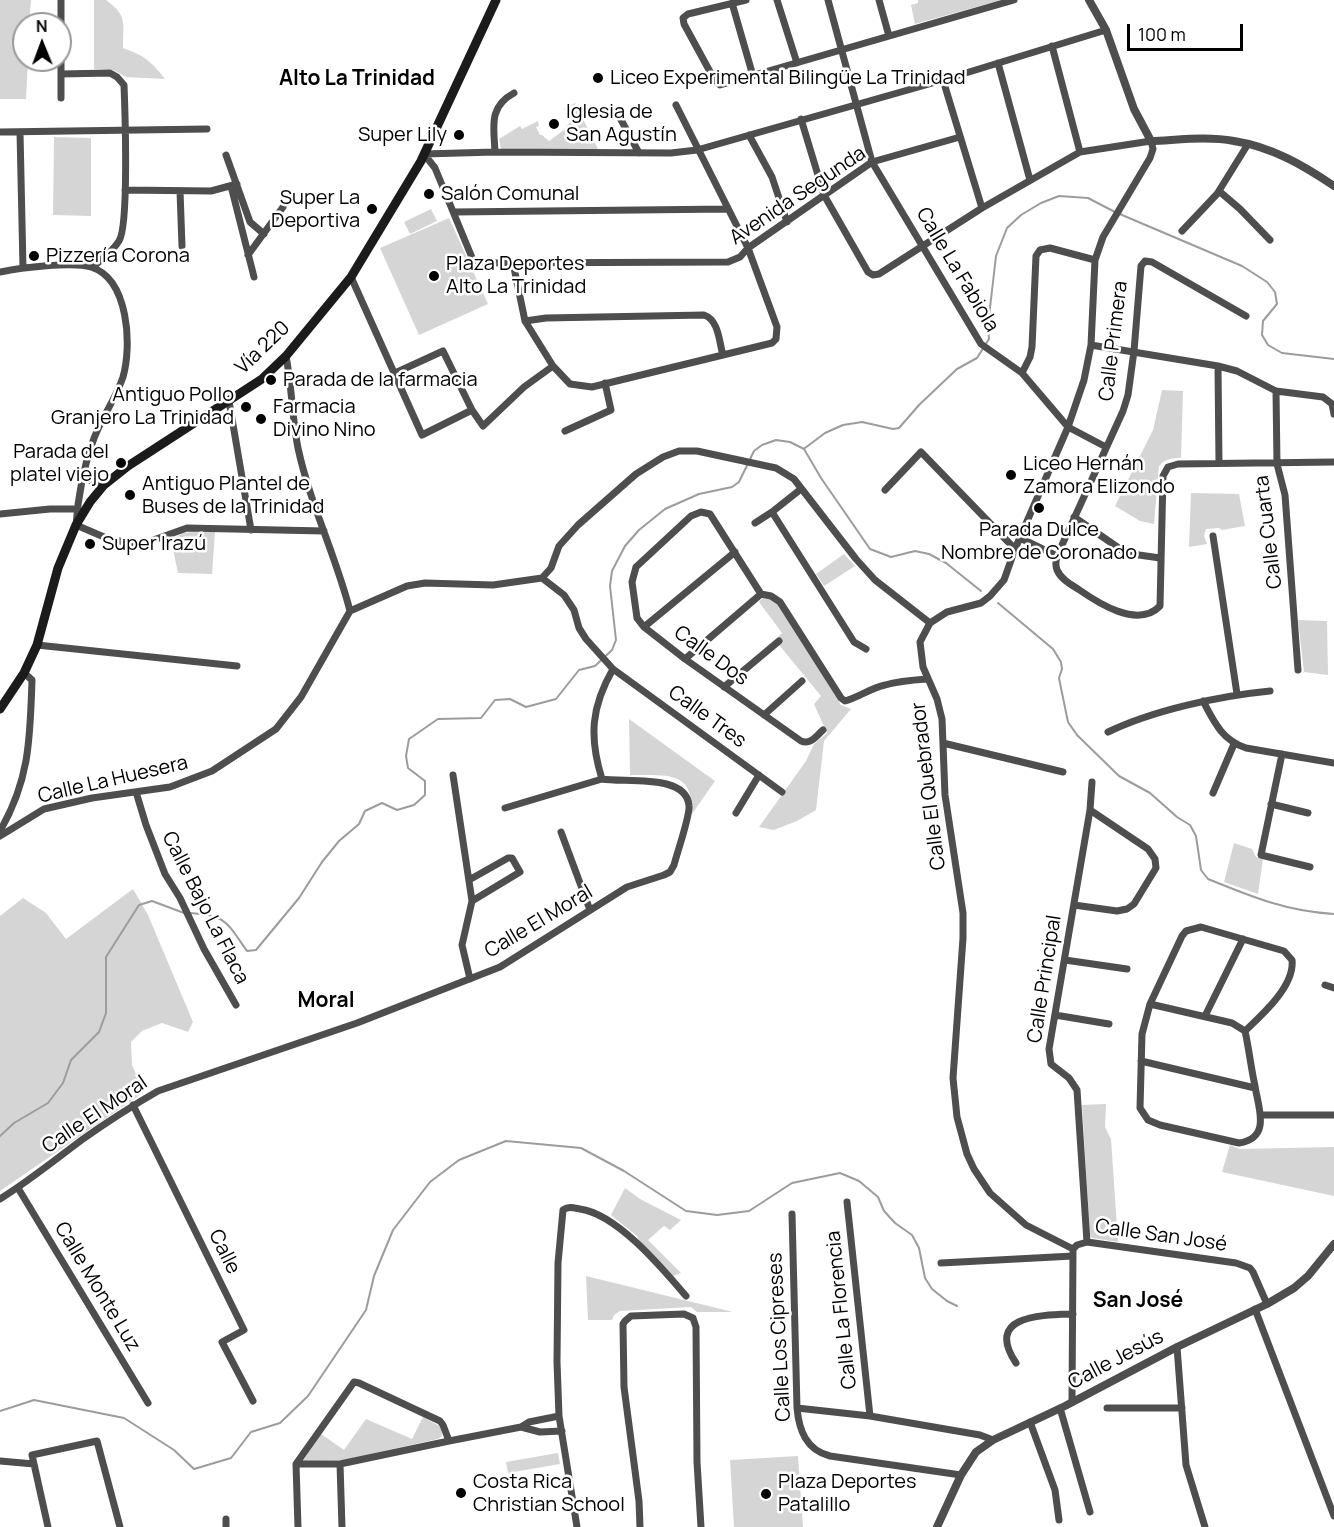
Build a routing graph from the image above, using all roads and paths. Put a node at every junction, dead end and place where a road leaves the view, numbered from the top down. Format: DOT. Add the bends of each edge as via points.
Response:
graph roads {
  1 [pos="61,0"];
  2 [pos="496,0"];
  3 [pos="746,0"];
  4 [pos="777,0"];
  5 [pos="828,0"];
  6 [pos="879,0"];
  7 [pos="1014,0"];
  8 [pos="1089,0"];
  9 [pos="732,3"];
  10 [pos="1106,30"];
  11 [pos="889,36"];
  12 [pos="1052,46"];
  13 [pos="841,50"];
  14 [pos="797,63"];
  15 [pos="998,63"];
  16 [pos="61,74"];
  17 [pos="753,76"];
  18 [pos="943,80"];
  19 [pos="514,93"];
  20 [pos="61,98"];
  21 [pos="856,103"];
  22 [pos="676,105"];
  23 [pos="619,116"];
  24 [pos="801,119"];
  25 [pos="125,129"];
  26 [pos="207,129"];
  27 [pos="0,132"];
  28 [pos="20,132"];
  29 [pos="749,135"];
  30 [pos="960,137"];
  31 [pos="1151,141"];
  32 [pos="1248,144"];
  33 [pos="697,150"];
  34 [pos="495,152"];
  35 [pos="1080,152"];
  36 [pos="639,153"];
  37 [pos="424,154"];
  38 [pos="226,155"];
  39 [pos="872,162"];
  40 [pos="1030,180"];
  41 [pos="234,185"];
  42 [pos="1334,186"];
  43 [pos="125,190"];
  44 [pos="180,191"];
  45 [pos="1219,191"];
  46 [pos="824,195"];
  47 [pos="283,207"];
  48 [pos="728,208"];
  49 [pos="982,208"];
  50 [pos="454,212"];
  51 [pos="787,222"];
  52 [pos="1182,231"];
  53 [pos="264,234"];
  54 [pos="1270,240"];
  55 [pos="182,246"];
  56 [pos="922,246"];
  57 [pos="748,248"];
  58 [pos="248,255"];
  59 [pos="1095,260"];
  60 [pos="513,263"];
  61 [pos="93,267"];
  62 [pos="23,268"];
  63 [pos="0,272"];
  64 [pos="254,277"];
  65 [pos="351,277"];
  66 [pos="1246,316"];
  67 [pos="525,321"];
  68 [pos="1091,345"];
  69 [pos="1134,351"];
  70 [pos="723,355"];
  71 [pos="286,356"];
  72 [pos="553,366"];
  73 [pos="1218,366"];
  74 [pos="395,373"];
  75 [pos="1022,373"];
  76 [pos="605,383"];
  77 [pos="1276,391"];
  78 [pos="230,401"];
  79 [pos="472,410"];
  80 [pos="1334,414"];
  81 [pos="1068,427"];
  82 [pos="565,431"];
  83 [pos="1106,447"];
  84 [pos="1334,462"];
  85 [pos="1219,463"];
  86 [pos="1277,464"];
  87 [pos="85,470"];
  88 [pos="104,484"];
  89 [pos="801,489"];
  90 [pos="885,490"];
  91 [pos="78,509"];
  92 [pos="772,512"];
  93 [pos="0,514"];
  94 [pos="1074,517"];
  95 [pos="755,523"];
  96 [pos="76,525"];
  97 [pos="251,530"];
  98 [pos="324,531"];
  99 [pos="1213,536"];
  100 [pos="1020,538"];
  101 [pos="1015,549"];
  102 [pos="735,552"];
  103 [pos="1057,556"];
  104 [pos="1160,558"];
  105 [pos="542,578"];
  106 [pos="761,594"];
  107 [pos="350,611"];
  108 [pos="930,623"];
  109 [pos="644,627"];
  110 [pos="779,641"];
  111 [pos="37,645"];
  112 [pos="866,649"];
  113 [pos="685,659"];
  114 [pos="237,666"];
  115 [pos="613,669"];
  116 [pos="1298,669"];
  117 [pos="24,673"];
  118 [pos="928,679"];
  119 [pos="802,681"];
  120 [pos="724,687"];
  121 [pos="1270,691"];
  122 [pos="1237,694"];
  123 [pos="1203,701"];
  124 [pos="0,709"];
  125 [pos="764,715"];
  126 [pos="823,730"];
  127 [pos="1108,732"];
  128 [pos="943,743"];
  129 [pos="1234,744"];
  130 [pos="1282,754"];
  131 [pos="1334,762"];
  132 [pos="1063,772"];
  133 [pos="453,775"];
  134 [pos="759,775"];
  135 [pos="602,779"];
  136 [pos="1092,782"];
  137 [pos="136,792"];
  138 [pos="782,792"];
  139 [pos="1213,793"];
  140 [pos="1271,804"];
  141 [pos="505,808"];
  142 [pos="1090,810"];
  143 [pos="736,813"];
  144 [pos="1308,813"];
  145 [pos="0,831"];
  146 [pos="561,832"];
  147 [pos="0,836"];
  148 [pos="1310,867"];
  149 [pos="469,880"];
  150 [pos="472,902"];
  151 [pos="1074,905"];
  152 [pos="590,910"];
  153 [pos="1243,939"];
  154 [pos="1065,960"];
  155 [pos="1127,969"];
  156 [pos="470,979"];
  157 [pos="1325,985"];
  158 [pos="1334,988"];
  159 [pos="1150,1004"];
  160 [pos="236,1005"];
  161 [pos="1055,1015"];
  162 [pos="1205,1016"];
  163 [pos="1108,1024"];
  164 [pos="1245,1031"];
  165 [pos="1141,1061"];
  166 [pos="1255,1088"];
  167 [pos="133,1105"];
  168 [pos="1262,1115"];
  169 [pos="1334,1115"];
  170 [pos="18,1188"];
  171 [pos="0,1199"];
  172 [pos="847,1202"];
  173 [pos="792,1214"];
  174 [pos="1087,1242"];
  175 [pos="1333,1248"];
  176 [pos="1073,1252"];
  177 [pos="941,1263"];
  178 [pos="686,1296"];
  179 [pos="1268,1304"];
  180 [pos="1255,1309"];
  181 [pos="1073,1314"];
  182 [pos="1177,1347"];
  183 [pos="1016,1362"];
  184 [pos="253,1401"];
  185 [pos="1072,1401"];
  186 [pos="148,1403"];
  187 [pos="797,1408"];
  188 [pos="1060,1408"];
  189 [pos="1107,1408"];
  190 [pos="1182,1408"];
  191 [pos="559,1416"];
  192 [pos="870,1416"];
  193 [pos="1030,1422"];
  194 [pos="521,1427"];
  195 [pos="562,1431"];
  196 [pos="993,1440"];
  197 [pos="449,1441"];
  198 [pos="0,1461"];
  199 [pos="34,1464"];
  200 [pos="296,1464"];
  201 [pos="340,1464"];
  202 [pos="961,1475"];
  203 [pos="1090,1512"];
  204 [pos="1334,1516"];
  205 [pos="1059,1520"];
  206 [pos="48,1527"];
  207 [pos="120,1527"];
  208 [pos="298,1527"];
  209 [pos="342,1527"];
  210 [pos="577,1527"];
  211 [pos="640,1527"];
  212 [pos="701,1527"];
  213 [pos="937,1527"];
  214 [pos="1205,1527"];
  1 -- 16 [label="street"];
  2 -- 37 [label="main road, Vía 220"];
  3 -- 9 [label="street"];
  4 -- 14 [label="street"];
  5 -- 13 [label="street, Calle La Fabiola"];
  6 -- 11 [label="street"];
  7 -- 11 [label="street"];
  8 -- 10 [label="street"];
  9 -- 17 [label="street"];
  9 -- 17 [label="street" via="688,14 683,18 684,24 720,85"];
  10 -- 12 [label="street"];
  10 -- 31 [label="street" via="1134,109"];
  11 -- 13 [label="street"];
  12 -- 15 [label="street"];
  12 -- 35 [label="street"];
  13 -- 14 [label="street"];
  13 -- 21 [label="street, Calle La Fabiola"];
  14 -- 17 [label="street"];
  15 -- 18 [label="street"];
  15 -- 40 [label="street"];
  16 -- 20 [label="street"];
  16 -- 25 [label="street" via="110,73 117,77 124,85"];
  18 -- 21 [label="street"];
  18 -- 30 [label="street"];
  19 -- 34 [label="street" via="495,112"];
  21 -- 24 [label="street"];
  21 -- 39 [label="street, Calle La Fabiola"];
  22 -- 33 [label="street"];
  23 -- 36 [label="street"];
  24 -- 29 [label="street"];
  24 -- 46 [label="street"];
  25 -- 26 [label="street"];
  25 -- 28 [label="street"];
  25 -- 43 [label="street"];
  27 -- 28 [label="street"];
  28 -- 62 [label="street"];
  29 -- 33 [label="street"];
  29 -- 51 [label="street" via="772,177"];
  30 -- 39 [label="street, Avenida Segunda"];
  30 -- 49 [label="street"];
  31 -- 32 [label="street" via="1232,140"];
  31 -- 35 [label="street"];
  31 -- 59 [label="street" via="1150,158 1112,220"];
  32 -- 42 [label="street" via="1288,157"];
  32 -- 45 [label="street"];
  33 -- 36 [label="street"];
  33 -- 48 [label="street"];
  34 -- 36 [label="street"];
  34 -- 37 [label="street"];
  35 -- 40 [label="street"];
  37 -- 50 [label="street" via="435,168"];
  37 -- 65 [label="main road, Vía 220"];
  38 -- 41 [label="street"];
  39 -- 46 [label="street, Avenida Segunda"];
  39 -- 56 [label="street, Calle La Fabiola"];
  40 -- 49 [label="street"];
  41 -- 44 [label="street" via="211,191"];
  41 -- 53 [label="street" via="250,222"];
  41 -- 58 [label="street"];
  43 -- 44 [label="street"];
  43 -- 61 [label="street" via="120,241"];
  44 -- 55 [label="street"];
  45 -- 52 [label="street"];
  45 -- 54 [label="street"];
  46 -- 51 [label="street, Avenida Segunda"];
  46 -- 56 [label="street" via="873,275"];
  47 -- 53 [label="street"];
  48 -- 50 [label="street"];
  48 -- 57 [label="street"];
  49 -- 56 [label="street"];
  50 -- 60 [label="street, Avenida Segunda" via="473,260"];
  51 -- 57 [label="street, Avenida Segunda"];
  53 -- 58 [label="street"];
  56 -- 75 [label="street, Calle La Fabiola" via="981,344"];
  57 -- 60 [label="street, Avenida Segunda" via="728,262"];
  57 -- 70 [label="street" via="777,327 776,339"];
  58 -- 64 [label="street"];
  59 -- 68 [label="street"];
  59 -- 75 [label="street" via="1050,248 1040,250 1036,256 1032,347"];
  60 -- 67 [label="street"];
  61 -- 62 [label="street"];
  61 -- 87 [label="street" via="104,274 120,299 128,348 123,377 92,441"];
  62 -- 63 [label="street"];
  65 -- 71 [label="main road, Vía 220"];
  65 -- 74 [label="street"];
  66 -- 69 [label="street, Calle Primera" via="1145,261 1139,272"];
  67 -- 70 [label="street" via="704,315 715,325"];
  67 -- 72 [label="street"];
  68 -- 69 [label="street"];
  68 -- 81 [label="street"];
  69 -- 73 [label="street"];
  69 -- 83 [label="street, Calle Primera" via="1128,395"];
  70 -- 76 [label="street"];
  71 -- 78 [label="main road, Vía 220"];
  71 -- 98 [label="street" via="298,447"];
  72 -- 76 [label="street" via="570,384 592,387"];
  72 -- 79 [label="street" via="483,426"];
  73 -- 77 [label="street"];
  73 -- 85 [label="street"];
  74 -- 79 [label="street" via="443,351"];
  74 -- 79 [label="street" via="422,435"];
  75 -- 81 [label="street, Calle La Fabiola"];
  76 -- 82 [label="street" via="611,410"];
  77 -- 80 [label="street" via="1317,395 1332,404"];
  77 -- 86 [label="street, Calle Cuarta"];
  78 -- 88 [label="main road, Vía 220"];
  78 -- 97 [label="street"];
  81 -- 83 [label="street"];
  81 -- 100 [label="street"];
  83 -- 94 [label="street, Calle Primera"];
  84 -- 86 [label="street"];
  85 -- 86 [label="street"];
  85 -- 104 [label="street" via="1173,465 1163,476"];
  86 -- 116 [label="street, Calle Cuarta" via="1285,495"];
  87 -- 88 [label="street" via="91,481"];
  87 -- 91 [label="street"];
  88 -- 96 [label="main road, Vía 220"];
  89 -- 92 [label="street"];
  89 -- 105 [label="street" via="776,468 697,451 679,451 636,474 578,525 559,546 551,568"];
  89 -- 108 [label="street" via="875,580"];
  90 -- 101 [label="street" via="921,452"];
  91 -- 93 [label="street"];
  91 -- 96 [label="street"];
  92 -- 95 [label="street"];
  92 -- 112 [label="street" via="854,642"];
  94 -- 103 [label="street, Calle Primera"];
  94 -- 104 [label="street" via="1123,550"];
  96 -- 97 [label="street" via="111,540 134,543 187,528"];
  96 -- 111 [label="main road, Vía 220" via="58,568"];
  97 -- 98 [label="street"];
  98 -- 107 [label="street"];
  99 -- 122 [label="street"];
  100 -- 101 [label="street"];
  100 -- 103 [label="street"];
  101 -- 108 [label="street" via="1004,580 990,596 981,603 947,612"];
  102 -- 106 [label="street"];
  102 -- 109 [label="street"];
  102 -- 109 [label="street, Calle Dos" via="710,514 692,516 636,567 633,574 637,618"];
  103 -- 104 [label="street" via="1057,570 1064,580 1102,606 1130,614 1148,614 1160,606"];
  105 -- 107 [label="street" via="494,585 434,582 407,586"];
  105 -- 115 [label="street" via="564,595 579,628"];
  106 -- 113 [label="street"];
  106 -- 118 [label="street" via="780,602 845,701 884,685"];
  107 -- 137 [label="street, Calle La Huesera" via="301,697 276,729 212,771 179,784"];
  108 -- 118 [label="street, Calle El Quebrador" via="920,642"];
  109 -- 113 [label="street, Calle Dos"];
  110 -- 120 [label="street"];
  111 -- 114 [label="street"];
  111 -- 117 [label="main road, Vía 220"];
  113 -- 120 [label="street, Calle Dos"];
  115 -- 134 [label="street, Calle Tres"];
  115 -- 135 [label="street" via="602,688 594,724 595,754"];
  117 -- 124 [label="main road, Vía 220"];
  117 -- 145 [label="street" via="32,680 29,749 13,808"];
  118 -- 128 [label="street, Calle El Quebrador" via="938,701"];
  119 -- 125 [label="street"];
  120 -- 125 [label="street, Calle Dos"];
  121 -- 122 [label="street"];
  122 -- 123 [label="street"];
  123 -- 127 [label="street"];
  123 -- 129 [label="street" via="1219,730"];
  125 -- 126 [label="street, Calle Dos" via="806,743"];
  128 -- 132 [label="street"];
  128 -- 176 [label="street, Calle El Quebrador" via="945,795 963,913 953,1078 963,1138 974,1169 995,1198 1026,1225"];
  129 -- 130 [label="street"];
  129 -- 139 [label="street"];
  130 -- 131 [label="street"];
  130 -- 140 [label="street"];
  133 -- 149 [label="street"];
  134 -- 138 [label="street, Calle Tres"];
  134 -- 143 [label="street"];
  135 -- 141 [label="street"];
  135 -- 152 [label="street, Calle El Moral" via="662,782 684,793 689,806 670,872 627,887"];
  136 -- 142 [label="street, Calle Principal"];
  137 -- 147 [label="street, Calle La Huesera" via="44,809"];
  137 -- 160 [label="street, Calle Bajo La Flaca" via="165,873"];
  140 -- 144 [label="street"];
  140 -- 148 [label="street" via="1261,855"];
  142 -- 151 [label="street, Calle Principal"];
  142 -- 151 [label="street" via="1148,849 1156,868 1127,909"];
  146 -- 152 [label="street"];
  149 -- 150 [label="street"];
  149 -- 150 [label="street" via="508,858 512,858 520,872"];
  150 -- 156 [label="street" via="462,945"];
  151 -- 154 [label="street, Calle Principal"];
  152 -- 156 [label="street, Calle El Moral" via="500,967"];
  153 -- 159 [label="street" via="1209,928 1186,931"];
  153 -- 162 [label="street"];
  153 -- 164 [label="street" via="1284,951 1292,960 1292,971 1279,995"];
  154 -- 155 [label="street"];
  154 -- 161 [label="street, Calle Principal"];
  156 -- 167 [label="street, Calle El Moral" via="357,1023 181,1082"];
  157 -- 158 [label="street"];
  159 -- 162 [label="street"];
  159 -- 165 [label="street" via="1144,1020"];
  161 -- 163 [label="street"];
  161 -- 174 [label="street, Calle Principal" via="1051,1064 1077,1090"];
  162 -- 164 [label="street"];
  164 -- 166 [label="street"];
  165 -- 166 [label="street"];
  165 -- 168 [label="street" via="1140,1103 1143,1114 1152,1123 1239,1143 1248,1142 1257,1133"];
  166 -- 168 [label="street"];
  167 -- 170 [label="street, Calle El Moral"];
  167 -- 184 [label="street, Calle" via="244,1330 222,1342"];
  168 -- 169 [label="street"];
  170 -- 171 [label="street, Calle El Moral"];
  170 -- 186 [label="street, Calle Monte Luz"];
  172 -- 192 [label="street, Calle La Florencia"];
  173 -- 187 [label="street, Calle Los Cipreses"];
  174 -- 176 [label="street, Calle San José" via="1077,1245"];
  174 -- 179 [label="street, Calle San José" via="1244,1265 1253,1272"];
  175 -- 179 [label="street, Calle Jesús" via="1308,1276"];
  176 -- 177 [label="street"];
  176 -- 181 [label="street, Calle San José"];
  178 -- 191 [label="street" via="622,1230 591,1210 563,1210 558,1263"];
  179 -- 180 [label="street, Calle Jesús"];
  180 -- 182 [label="street, Calle Jesús"];
  180 -- 204 [label="street"];
  181 -- 183 [label="street" via="1018,1321 1006,1339"];
  181 -- 185 [label="street, Calle San José"];
  182 -- 185 [label="street, Calle Jesús"];
  182 -- 190 [label="street"];
  185 -- 188 [label="street, Calle Jesús"];
  187 -- 192 [label="street"];
  187 -- 202 [label="street, Calle Los Cipreses" via="802,1435 821,1454"];
  188 -- 193 [label="street, Calle Jesús"];
  188 -- 203 [label="street"];
  189 -- 190 [label="street"];
  190 -- 214 [label="street" via="1186,1465"];
  191 -- 194 [label="street"];
  191 -- 195 [label="street"];
  192 -- 196 [label="street"];
  193 -- 196 [label="street, Calle Jesús"];
  193 -- 205 [label="street" via="1055,1490"];
  194 -- 195 [label="street" via="540,1432"];
  194 -- 197 [label="street"];
  195 -- 210 [label="street"];
  196 -- 202 [label="street, Calle Jesús" via="976,1452"];
  197 -- 200 [label="street" via="440,1421 354,1382"];
  197 -- 201 [label="street"];
  198 -- 199 [label="street"];
  199 -- 206 [label="street"];
  199 -- 207 [label="street" via="32,1455 97,1441"];
  200 -- 201 [label="street"];
  200 -- 208 [label="street"];
  201 -- 209 [label="street"];
  202 -- 213 [label="street, Calle Jesús"];
  211 -- 212 [label="street" via="624,1387 624,1324 631,1316 684,1314 695,1322"];
}
